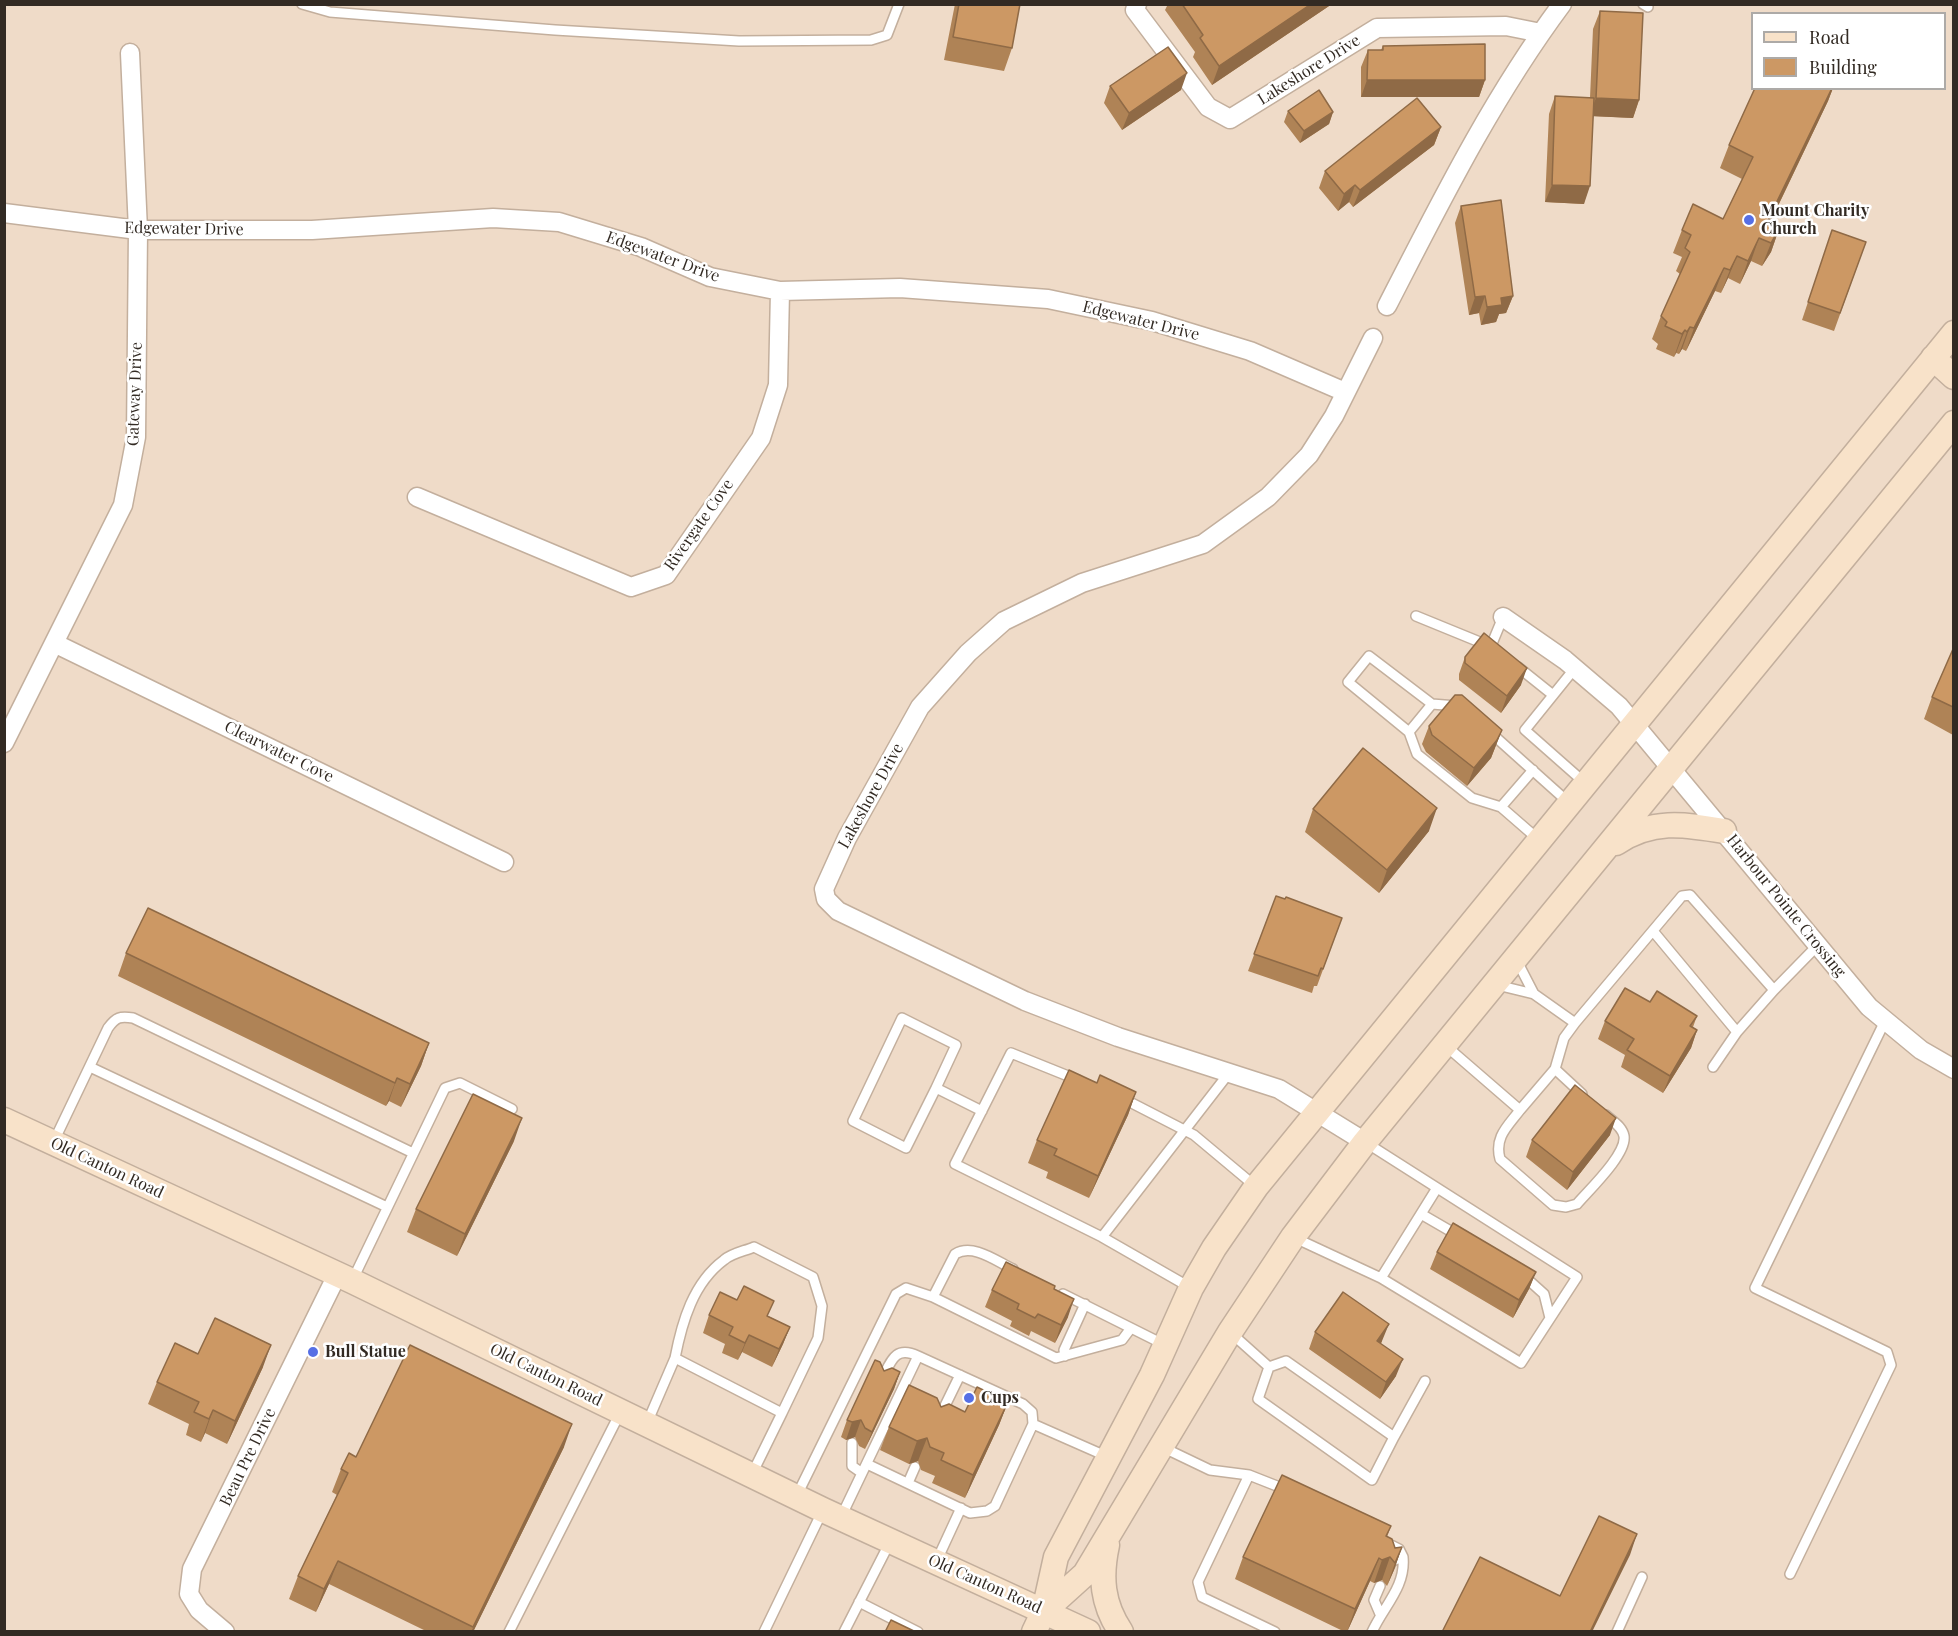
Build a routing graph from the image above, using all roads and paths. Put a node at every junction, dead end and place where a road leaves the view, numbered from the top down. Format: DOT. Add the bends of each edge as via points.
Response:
graph roads {
  1 [pos="302,4"];
  2 [pos="899,4"];
  3 [pos="1137,4"];
  4 [pos="1562,4"];
  5 [pos="1541,33"];
  6 [pos="130,53"];
  7 [pos="4,213"];
  8 [pos="138,230"];
  9 [pos="780,291"];
  10 [pos="1387,306"];
  11 [pos="1953,333"];
  12 [pos="1373,338"];
  13 [pos="1933,358"];
  14 [pos="1953,377"];
  15 [pos="1345,392"];
  16 [pos="1953,423"];
  17 [pos="417,497"];
  18 [pos="1416,616"];
  19 [pos="1503,617"];
  20 [pos="54,643"];
  21 [pos="1491,646"];
  22 [pos="1500,653"];
  23 [pos="1509,660"];
  24 [pos="1575,668"];
  25 [pos="1553,695"];
  26 [pos="1432,704"];
  27 [pos="1469,714"];
  28 [pos="1636,723"];
  29 [pos="1486,728"];
  30 [pos="1409,732"];
  31 [pos="4,743"];
  32 [pos="1671,766"];
  33 [pos="1533,770"];
  34 [pos="1587,784"];
  35 [pos="1570,804"];
  36 [pos="1501,807"];
  37 [pos="1724,831"];
  38 [pos="1541,841"];
  39 [pos="1599,855"];
  40 [pos="504,862"];
  41 [pos="1653,931"];
  42 [pos="1818,945"];
  43 [pos="1516,957"];
  44 [pos="1495,984"];
  45 [pos="1774,990"];
  46 [pos="1533,994"];
  47 [pos="1886,1020"];
  48 [pos="1575,1023"];
  49 [pos="1737,1032"];
  50 [pos="1444,1044"];
  51 [pos="90,1067"];
  52 [pos="1713,1067"];
  53 [pos="1555,1069"];
  54 [pos="1953,1069"];
  55 [pos="1229,1073"];
  56 [pos="1092,1086"];
  57 [pos="936,1088"];
  58 [pos="1113,1094"];
  59 [pos="1587,1098"];
  60 [pos="1596,1106"];
  61 [pos="512,1109"];
  62 [pos="1520,1110"];
  63 [pos="982,1111"];
  64 [pos="1316,1111"];
  65 [pos="4,1120"];
  66 [pos="1185,1131"];
  67 [pos="1365,1142"];
  68 [pos="53,1143"];
  69 [pos="414,1153"];
  70 [pos="1257,1187"];
  71 [pos="1437,1188"];
  72 [pos="387,1207"];
  73 [pos="1421,1214"];
  74 [pos="1102,1237"];
  75 [pos="1293,1237"];
  76 [pos="1469,1243"];
  77 [pos="1517,1272"];
  78 [pos="1023,1274"];
  79 [pos="345,1278"];
  80 [pos="1381,1278"];
  81 [pos="1191,1288"];
  82 [pos="1054,1289"];
  83 [pos="933,1297"];
  84 [pos="1085,1304"];
  85 [pos="1551,1318"];
  86 [pos="1131,1328"];
  87 [pos="1230,1332"];
  88 [pos="1166,1345"];
  89 [pos="918,1356"];
  90 [pos="1065,1356"];
  91 [pos="675,1358"];
  92 [pos="1269,1367"];
  93 [pos="960,1375"];
  94 [pos="1425,1381"];
  95 [pos="880,1382"];
  96 [pos="621,1411"];
  97 [pos="782,1413"];
  98 [pos="647,1424"];
  99 [pos="935,1424"];
  100 [pos="1033,1424"];
  101 [pos="1394,1437"];
  102 [pos="852,1443"];
  103 [pos="1162,1447"];
  104 [pos="1108,1458"];
  105 [pos="867,1464"];
  106 [pos="915,1467"];
  107 [pos="862,1473"];
  108 [pos="1249,1475"];
  109 [pos="752,1476"];
  110 [pos="908,1483"];
  111 [pos="1301,1496"];
  112 [pos="796,1497"];
  113 [pos="960,1508"];
  114 [pos="832,1515"];
  115 [pos="1110,1530"];
  116 [pos="1381,1539"];
  117 [pos="890,1542"];
  118 [pos="1403,1557"];
  119 [pos="936,1562"];
  120 [pos="1390,1565"];
  121 [pos="1790,1574"];
  122 [pos="1642,1577"];
  123 [pos="1380,1586"];
  124 [pos="859,1602"];
  125 [pos="1380,1614"];
  126 [pos="1039,1621"];
  127 [pos="225,1632"];
  128 [pos="509,1632"];
  129 [pos="764,1632"];
  130 [pos="844,1632"];
  131 [pos="918,1632"];
  132 [pos="1088,1632"];
  133 [pos="1121,1632"];
  134 [pos="1275,1632"];
  135 [pos="1372,1632"];
  136 [pos="1617,1632"];
  1 -- 2 [label="lane" via="330,12 739,41 871,40 888,35"];
  3 -- 5 [label="street, Lakeshore Drive" via="1135,10 1208,107 1230,119 1377,28 1506,26"];
  4 -- 5 [label="street"];
  5 -- 10 [label="street" via="1464,158"];
  6 -- 8 [label="street, Gateway Drive"];
  7 -- 8 [label="street, Edgewater Drive"];
  8 -- 9 [label="street, Edgewater Drive" via="312,230 494,218 559,222 640,247 710,277"];
  8 -- 20 [label="street, Gateway Drive" via="136,436 123,505"];
  9 -- 15 [label="street, Edgewater Drive" via="900,288 1048,299 1152,321 1239,348"];
  9 -- 17 [label="street, Rivergate Cove" via="778,385 761,438 666,575 631,587"];
  11 -- 13 [label="main road"];
  12 -- 15 [label="street, Lakeshore Drive"];
  13 -- 14 [label="main road"];
  13 -- 28 [label="main road"];
  15 -- 55 [label="street, Lakeshore Drive" via="1309,454 1268,497 1203,544 1082,583 1004,621 968,653 920,707 847,838 824,889 826,899 838,911 1026,1001 1118,1037"];
  16 -- 32 [label="main road"];
  18 -- 21 [label="lane"];
  19 -- 21 [label="lane"];
  19 -- 24 [label="street, Harbour Pointe Crossing"];
  20 -- 31 [label="street, Gateway Drive"];
  20 -- 40 [label="street, Clearwater Cove"];
  21 -- 22 [label="lane"];
  23 -- 25 [label="lane"];
  24 -- 25 [label="lane"];
  24 -- 28 [label="street, Harbour Pointe Crossing"];
  25 -- 34 [label="lane" via="1525,730"];
  26 -- 27 [label="lane" via="1460,706"];
  26 -- 30 [label="lane"];
  26 -- 30 [label="lane" via="1369,656 1348,682"];
  28 -- 32 [label="street, Harbour Pointe Crossing"];
  28 -- 34 [label="main road"];
  29 -- 33 [label="lane"];
  30 -- 36 [label="lane" via="1417,754 1472,798"];
  32 -- 37 [label="street, Harbour Pointe Crossing"];
  32 -- 39 [label="main road"];
  33 -- 35 [label="lane"];
  33 -- 36 [label="lane"];
  34 -- 35 [label="main road"];
  35 -- 38 [label="main road"];
  36 -- 38 [label="lane"];
  37 -- 39 [label="main road" via="1683,825 1651,826"];
  37 -- 42 [label="street, Harbour Pointe Crossing"];
  38 -- 64 [label="main road"];
  39 -- 43 [label="main road"];
  41 -- 45 [label="lane" via="1682,896 1690,895"];
  41 -- 48 [label="lane"];
  41 -- 49 [label="lane"];
  42 -- 45 [label="lane"];
  42 -- 47 [label="street, Harbour Pointe Crossing" via="1869,1007"];
  43 -- 44 [label="main road"];
  43 -- 46 [label="lane"];
  44 -- 46 [label="lane"];
  44 -- 50 [label="main road"];
  45 -- 49 [label="lane"];
  46 -- 48 [label="lane"];
  47 -- 54 [label="street, Harbour Pointe Crossing" via="1921,1050"];
  47 -- 121 [label="lane" via="1755,1288 1887,1352 1891,1365"];
  48 -- 53 [label="lane" via="1564,1038"];
  49 -- 52 [label="lane"];
  50 -- 62 [label="lane"];
  50 -- 67 [label="main road"];
  51 -- 68 [label="lane"];
  51 -- 69 [label="lane" via="114,1019 133,1018"];
  51 -- 72 [label="lane"];
  53 -- 59 [label="lane"];
  53 -- 62 [label="lane"];
  55 -- 64 [label="street, Lakeshore Drive" via="1279,1089"];
  55 -- 66 [label="lane"];
  56 -- 63 [label="lane" via="1011,1053"];
  57 -- 57 [label="lane" via="956,1045 902,1018 853,1121 906,1148"];
  57 -- 63 [label="lane"];
  58 -- 66 [label="lane"];
  60 -- 62 [label="lane" via="1620,1128 1624,1137 1622,1150 1577,1204 1566,1207 1553,1205 1500,1159 1499,1137"];
  61 -- 69 [label="lane" via="453,1083 445,1088"];
  63 -- 74 [label="lane" via="955,1164"];
  64 -- 67 [label="street, Lakeshore Drive"];
  64 -- 70 [label="main road"];
  65 -- 68 [label="main road, Old Canton Road"];
  66 -- 70 [label="lane"];
  66 -- 74 [label="lane"];
  67 -- 71 [label="lane"];
  67 -- 75 [label="main road"];
  68 -- 79 [label="main road, Old Canton Road"];
  69 -- 72 [label="lane"];
  70 -- 81 [label="main road"];
  71 -- 73 [label="lane"];
  71 -- 85 [label="lane" via="1577,1277"];
  72 -- 79 [label="lane"];
  73 -- 76 [label="lane"];
  73 -- 80 [label="lane"];
  74 -- 81 [label="lane"];
  75 -- 80 [label="lane"];
  75 -- 87 [label="main road"];
  77 -- 85 [label="lane" via="1544,1294"];
  78 -- 83 [label="lane" via="972,1250 962,1250 955,1254"];
  79 -- 96 [label="main road, Old Canton Road"];
  79 -- 127 [label="street, Beau Pre Drive" via="192,1569 189,1594 199,1610"];
  80 -- 85 [label="lane" via="1521,1363"];
  81 -- 88 [label="main road"];
  82 -- 84 [label="lane"];
  83 -- 90 [label="lane" via="1056,1358"];
  83 -- 112 [label="lane" via="906,1288 896,1294"];
  84 -- 86 [label="lane"];
  84 -- 90 [label="lane" via="1064,1350"];
  86 -- 88 [label="lane"];
  86 -- 90 [label="lane" via="1122,1340"];
  87 -- 92 [label="lane"];
  87 -- 103 [label="main road"];
  88 -- 104 [label="main road"];
  89 -- 93 [label="lane"];
  89 -- 95 [label="lane" via="904,1351 897,1354"];
  89 -- 105 [label="lane"];
  91 -- 97 [label="lane"];
  91 -- 97 [label="lane" via="683,1320 703,1282 725,1258 754,1247 813,1277 822,1306 818,1338"];
  91 -- 98 [label="lane"];
  92 -- 101 [label="lane" via="1286,1362"];
  92 -- 101 [label="lane" via="1258,1399 1372,1480"];
  93 -- 99 [label="lane"];
  93 -- 100 [label="lane" via="1023,1404 1032,1412"];
  94 -- 101 [label="lane"];
  96 -- 98 [label="main road, Old Canton Road"];
  96 -- 128 [label="lane"];
  97 -- 109 [label="lane"];
  98 -- 109 [label="main road, Old Canton Road"];
  100 -- 104 [label="lane"];
  100 -- 113 [label="lane" via="995,1506 970,1513"];
  102 -- 107 [label="lane" via="852,1466"];
  103 -- 108 [label="lane" via="1210,1470"];
  103 -- 115 [label="main road"];
  104 -- 126 [label="main road" via="1056,1557"];
  105 -- 107 [label="lane"];
  105 -- 110 [label="lane"];
  106 -- 110 [label="lane"];
  107 -- 114 [label="lane"];
  108 -- 111 [label="lane"];
  108 -- 134 [label="lane" via="1198,1582 1203,1596"];
  109 -- 112 [label="main road, Old Canton Road"];
  110 -- 113 [label="lane"];
  112 -- 114 [label="main road, Old Canton Road"];
  113 -- 119 [label="lane"];
  114 -- 117 [label="main road, Old Canton Road"];
  114 -- 129 [label="lane"];
  115 -- 126 [label="main road" via="1085,1574"];
  115 -- 133 [label="main road" via="1103,1585 1108,1610"];
  116 -- 118 [label="lane"];
  117 -- 119 [label="main road, Old Canton Road"];
  117 -- 124 [label="lane"];
  118 -- 120 [label="lane"];
  118 -- 125 [label="lane" via="1404,1569 1391,1603"];
  119 -- 126 [label="main road, Old Canton Road"];
  122 -- 136 [label="lane"];
  123 -- 125 [label="lane" via="1374,1600"];
  124 -- 130 [label="lane"];
  124 -- 131 [label="lane"];
  125 -- 135 [label="lane"];
  126 -- 132 [label="main road, Old Canton Road"];
}
